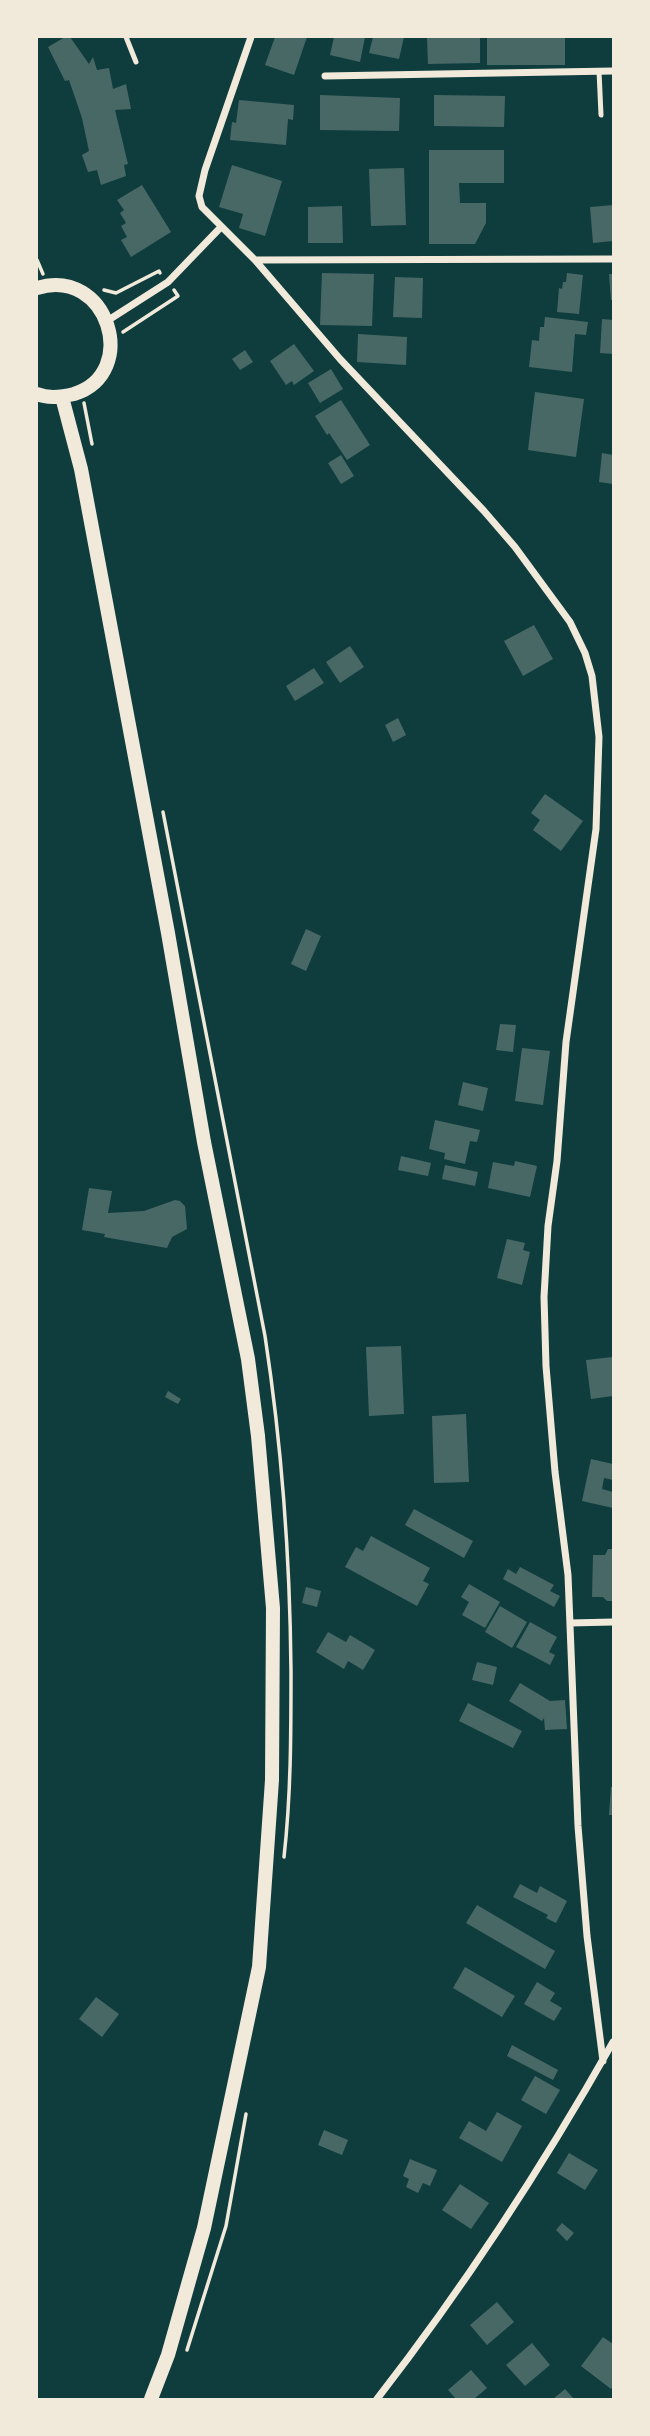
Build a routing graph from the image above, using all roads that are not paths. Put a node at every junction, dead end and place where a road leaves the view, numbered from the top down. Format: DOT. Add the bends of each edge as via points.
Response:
graph roads {
  1 [pos="126,37"];
  2 [pos="251,37"];
  3 [pos="136,62"];
  4 [pos="599,71"];
  5 [pos="613,71"];
  6 [pos="325,76"];
  7 [pos="601,115"];
  8 [pos="221,227"];
  9 [pos="613,259"];
  10 [pos="255,260"];
  11 [pos="40,282"];
  12 [pos="107,321"];
  13 [pos="37,394"];
  14 [pos="62,397"];
  15 [pos="613,1622"];
  16 [pos="570,1623"];
  17 [pos="613,2042"];
  18 [pos="603,2061"];
  19 [pos="151,2399"];
  20 [pos="377,2399"];
  1 -- 3 [label="lane"];
  2 -- 8 [label="street" via="200,192 202,206"];
  4 -- 5 [label="street"];
  4 -- 6 [label="street"];
  4 -- 7 [label="lane"];
  8 -- 10 [label="street"];
  8 -- 12 [label="street" via="168,282"];
  9 -- 10 [label="street"];
  10 -- 16 [label="street" via="522,555 570,622 592,676 599,737 596,830 566,1042 544,1297"];
  11 -- 12 [label="main road" via="76,289 100,307"];
  12 -- 14 [label="main road" via="110,354 103,370 93,383"];
  13 -- 14 [label="main road"];
  14 -- 19 [label="main road" via="84,483 204,1142 247,1350 273,1608 272,1780 259,1967 204,2228"];
  15 -- 16 [label="street"];
  16 -- 18 [label="street" via="578,1826"];
  17 -- 18 [label="street"];
  18 -- 20 [label="street" via="501,2226"];
}
